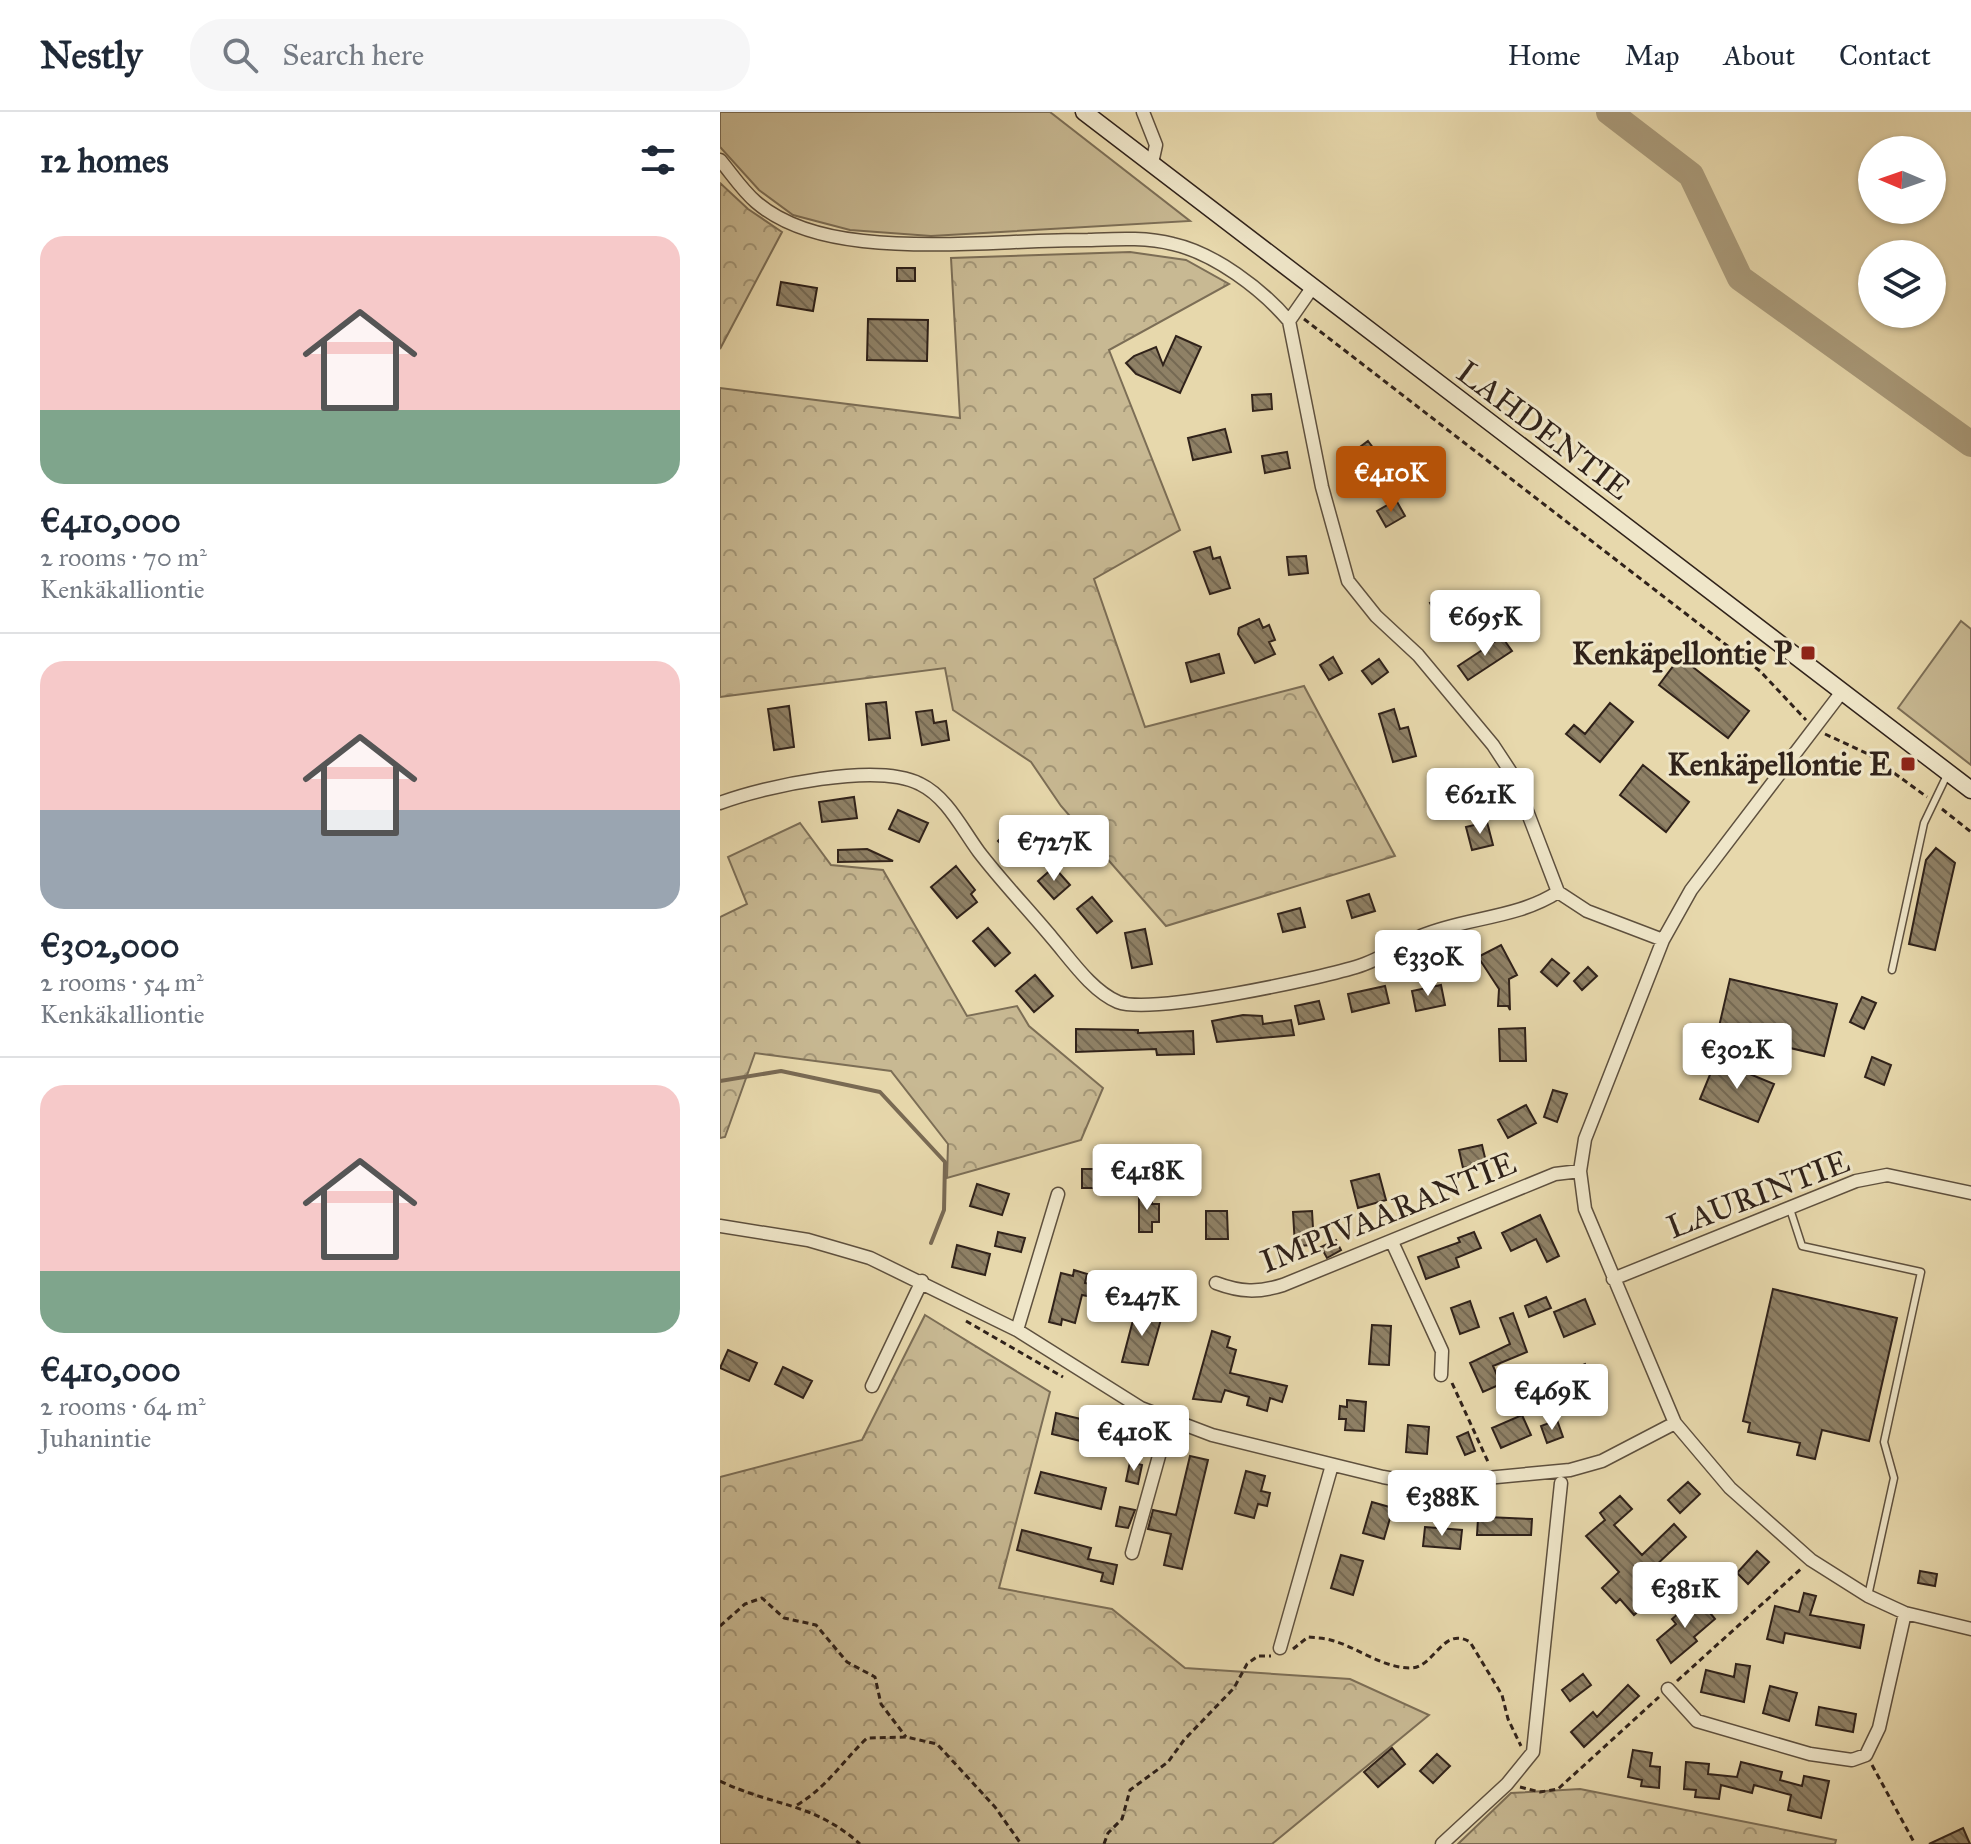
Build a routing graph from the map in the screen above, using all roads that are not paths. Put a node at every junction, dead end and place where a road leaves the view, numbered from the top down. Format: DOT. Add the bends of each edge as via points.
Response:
graph roads {
  1 [pos="1084,112"];
  2 [pos="1143,112"];
  3 [pos="720,160"];
  4 [pos="1152,163"];
  5 [pos="1312,288"];
  6 [pos="1292,315"];
  7 [pos="1841,693"];
  8 [pos="1948,773"];
  9 [pos="1971,790"];
  10 [pos="720,803"];
  11 [pos="1558,892"];
  12 [pos="1663,940"];
  13 [pos="1892,970"];
  14 [pos="1580,1171"];
  15 [pos="1971,1193"];
  16 [pos="1058,1194"];
  17 [pos="1789,1209"];
  18 [pos="720,1226"];
  19 [pos="1392,1242"];
  20 [pos="1613,1279"];
  21 [pos="922,1281"];
  22 [pos="1216,1283"];
  23 [pos="1017,1330"];
  24 [pos="1442,1369"];
  25 [pos="872,1386"];
  26 [pos="1169,1420"];
  27 [pos="1675,1423"];
  28 [pos="1332,1465"];
  29 [pos="1561,1483"];
  30 [pos="1132,1553"];
  31 [pos="1868,1596"];
  32 [pos="1905,1613"];
  33 [pos="1971,1629"];
  34 [pos="1279,1653"];
  35 [pos="1668,1689"];
  36 [pos="1442,1844"];
  1 -- 4 [label="main road, LAHDENTIE"];
  2 -- 4 [label="street" via="1156,145"];
  3 -- 6 [label="street" via="755,202 792,224 839,238 909,246 1085,240 1173,244 1196,251"];
  4 -- 5 [label="main road, LAHDENTIE"];
  5 -- 6 [label="street"];
  5 -- 7 [label="main road, LAHDENTIE"];
  6 -- 11 [label="street" via="1322,487 1348,581 1493,745 1514,777"];
  7 -- 8 [label="main road, LAHDENTIE"];
  7 -- 12 [label="street" via="1691,890"];
  8 -- 9 [label="main road, LAHDENTIE"];
  8 -- 13 [label="lane" via="1924,823"];
  10 -- 11 [label="street" via="753,790 873,774 921,784 941,799 1087,978 1119,1002 1151,1006 1356,967 1422,936 1519,911"];
  11 -- 12 [label="street" via="1587,911"];
  12 -- 14 [label="street" via="1585,1139"];
  14 -- 19 [label="street, IMPIVAARANTIE" via="1555,1174"];
  14 -- 20 [label="street" via="1585,1209"];
  15 -- 17 [label="street, LAURINTIE" via="1887,1175 1856,1181"];
  16 -- 23 [label="street"];
  17 -- 20 [label="street, LAURINTIE"];
  17 -- 31 [label="lane" via="1802,1246 1921,1272 1884,1442 1894,1478"];
  18 -- 21 [label="street" via="808,1240 870,1258"];
  19 -- 22 [label="street, IMPIVAARANTIE" via="1259,1292"];
  19 -- 24 [label="street" via="1442,1351"];
  20 -- 27 [label="street"];
  21 -- 23 [label="street"];
  21 -- 25 [label="street"];
  23 -- 26 [label="street"];
  26 -- 28 [label="street"];
  26 -- 30 [label="street"];
  27 -- 28 [label="street" via="1602,1461 1570,1470 1423,1484"];
  27 -- 31 [label="street" via="1773,1529"];
  28 -- 34 [label="street"];
  29 -- 36 [label="street" via="1533,1752 1507,1784"];
  31 -- 32 [label="street"];
  32 -- 33 [label="street"];
  32 -- 35 [label="street" via="1879,1728 1866,1755 1852,1760 1810,1754 1697,1721"];
}
